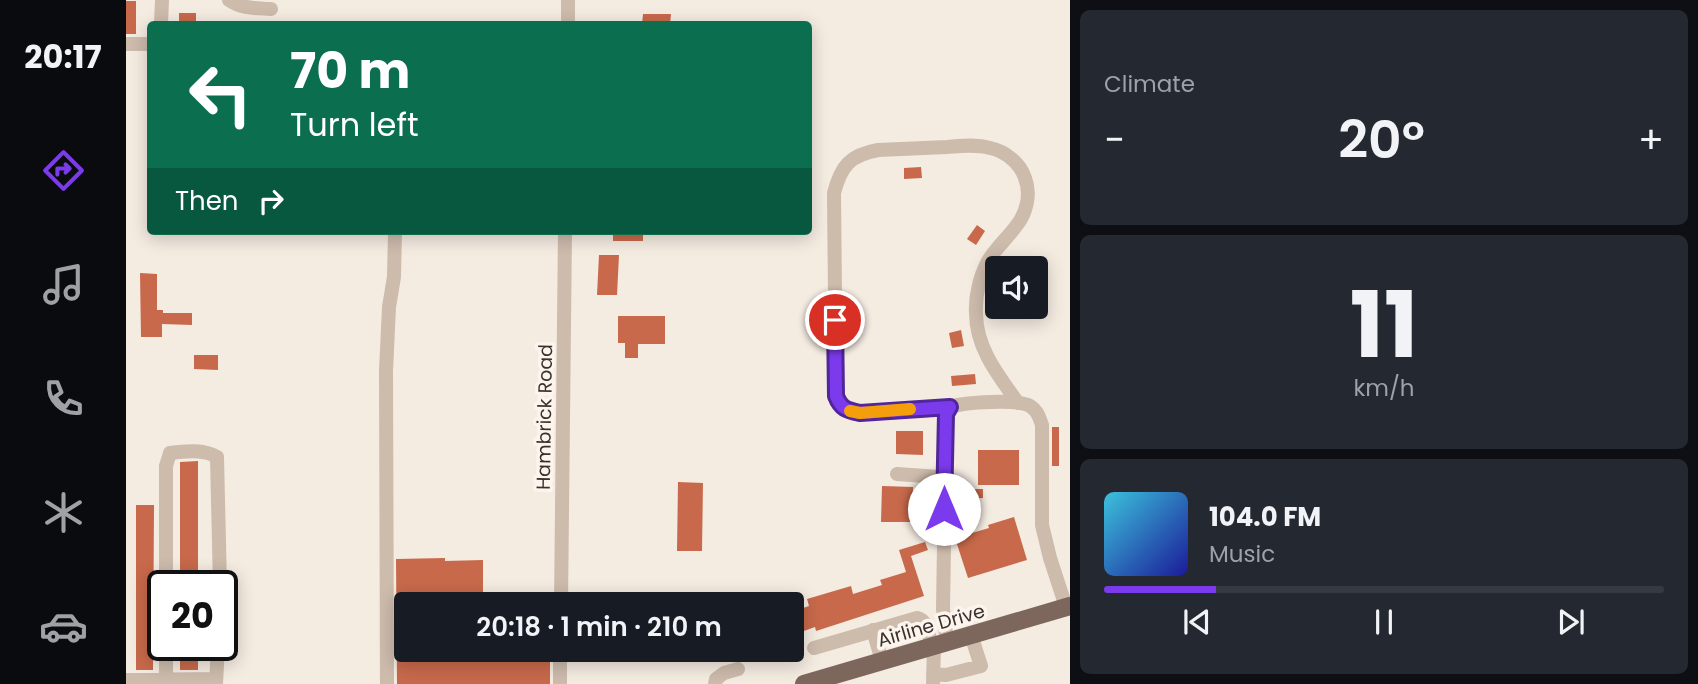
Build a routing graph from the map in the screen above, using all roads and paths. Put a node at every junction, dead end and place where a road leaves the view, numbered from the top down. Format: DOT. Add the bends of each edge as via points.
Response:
graph roads {
  1 [pos="162,0"];
  2 [pos="229,0"];
  3 [pos="568,0"];
  4 [pos="271,9"];
  5 [pos="161,21"];
  6 [pos="568,21"];
  7 [pos="126,44"];
  8 [pos="147,44"];
  9 [pos="395,235"];
  10 [pos="565,235"];
  11 [pos="1018,403"];
  12 [pos="950,407"];
  13 [pos="897,474"];
  14 [pos="944,484"];
  15 [pos="166,570"];
  16 [pos="220,570"];
  17 [pos="561,592"];
  18 [pos="1068,606"];
  19 [pos="873,630"];
  20 [pos="971,635"];
  21 [pos="938,645"];
  22 [pos="814,648"];
  23 [pos="166,661"];
  24 [pos="217,661"];
  25 [pos="882,661"];
  26 [pos="561,662"];
  27 [pos="738,669"];
  28 [pos="933,679"];
  29 [pos="126,680"];
  30 [pos="166,682"];
  31 [pos="216,682"];
  32 [pos="387,684"];
  33 [pos="560,684"];
  34 [pos="715,684"];
  35 [pos="804,684"];
  1 -- 5 [label="street"];
  2 -- 4 [label="street" via="246,8"];
  3 -- 6 [label="street"];
  7 -- 8 [label="street"];
  9 -- 32 [label="street" via="386,371"];
  10 -- 17 [label="street, Hambrick Road"];
  11 -- 12 [label="street"];
  11 -- 12 [label="street" via="990,365 976,313 988,261 1022,217 1028,201 1023,174 1004,153 982,146 864,152 843,166 834,193 839,405 860,413"];
  11 -- 18 [label="street" via="1038,412 1042,425 1042,526"];
  12 -- 14 [label="street"];
  13 -- 14 [label="street" via="940,477"];
  14 -- 21 [label="street" via="943,609"];
  15 -- 16 [label="street" via="166,466 170,453 198,452 217,457"];
  18 -- 20 [label="main road, Airline Drive"];
  19 -- 21 [label="street" via="921,619"];
  19 -- 22 [label="street"];
  19 -- 25 [label="street"];
  20 -- 21 [label="main road, Airline Drive"];
  20 -- 28 [label="street" via="981,666"];
  21 -- 25 [label="main road, Airline Drive"];
  21 -- 28 [label="street"];
  23 -- 30 [label="street"];
  24 -- 31 [label="street"];
  25 -- 35 [label="main road, Airline Drive"];
  26 -- 33 [label="street"];
  27 -- 34 [label="street" via="724,673"];
  29 -- 30 [label="street"];
  30 -- 31 [label="street"];
}
